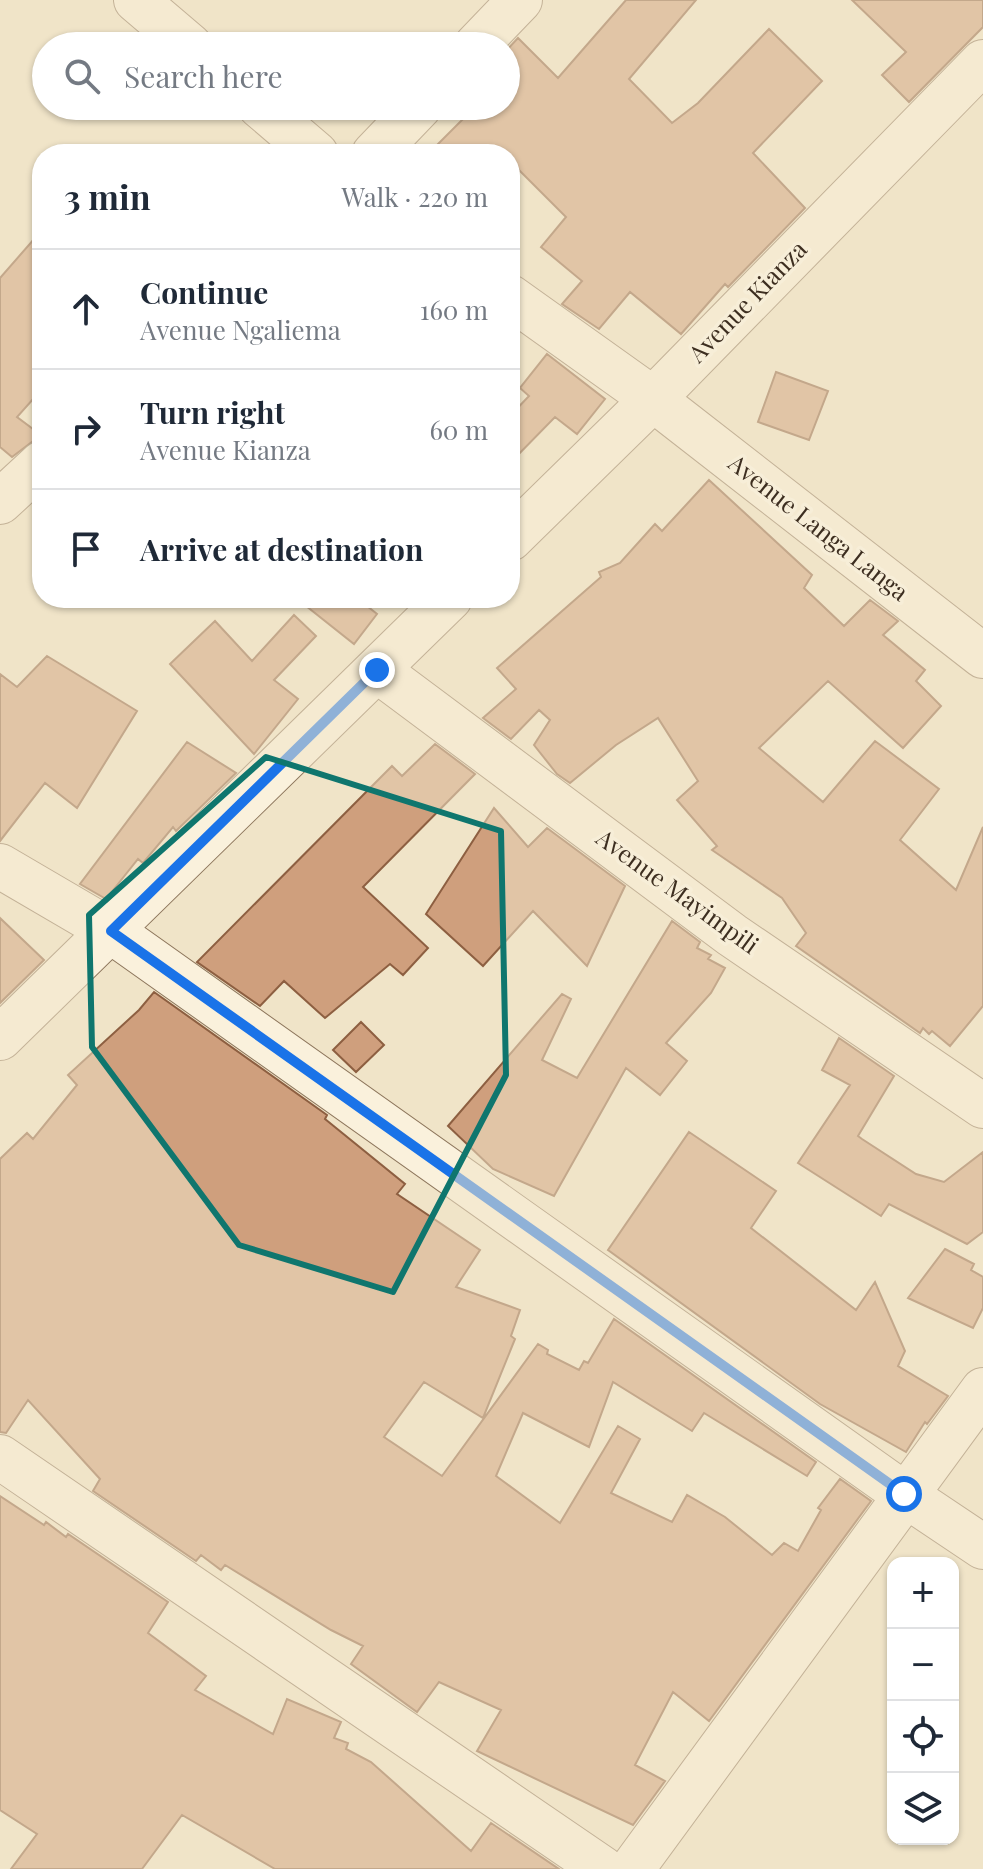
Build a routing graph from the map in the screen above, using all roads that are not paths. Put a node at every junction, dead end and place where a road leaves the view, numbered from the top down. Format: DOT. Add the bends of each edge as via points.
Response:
graph roads {
  1 [pos="136,0"];
  2 [pos="520,0"];
  3 [pos="174,32"];
  4 [pos="489,32"];
  5 [pos="983,62"];
  6 [pos="276,120"];
  7 [pos="407,120"];
  8 [pos="304,144"];
  9 [pos="384,144"];
  10 [pos="520,304"];
  11 [pos="653,399"];
  12 [pos="32,472"];
  13 [pos="0,502"];
  14 [pos="520,529"];
  15 [pos="440,608"];
  16 [pos="983,656"];
  17 [pos="377,670"];
  18 [pos="0,866"];
  19 [pos="111,931"];
  20 [pos="0,1038"];
  21 [pos="983,1106"];
  22 [pos="983,1390"];
  23 [pos="0,1457"];
  24 [pos="904,1494"];
  25 [pos="983,1547"];
  26 [pos="603,1869"];
  27 [pos="632,1869"];
  1 -- 3 [label="street"];
  2 -- 4 [label="street"];
  5 -- 11 [label="street, Avenue Kianza"];
  6 -- 8 [label="street"];
  7 -- 9 [label="street"];
  10 -- 11 [label="street, Avenue Langa Langa"];
  11 -- 14 [label="street, Avenue Kianza"];
  11 -- 16 [label="street, Avenue Langa Langa"];
  12 -- 13 [label="street"];
  15 -- 17 [label="street"];
  17 -- 19 [label="street"];
  17 -- 21 [label="street, Avenue Mayimpili" via="732,935"];
  18 -- 19 [label="street"];
  19 -- 20 [label="street"];
  19 -- 24 [label="street"];
  22 -- 24 [label="street"];
  23 -- 26 [label="street"];
  24 -- 25 [label="street"];
  24 -- 27 [label="street"];
}
